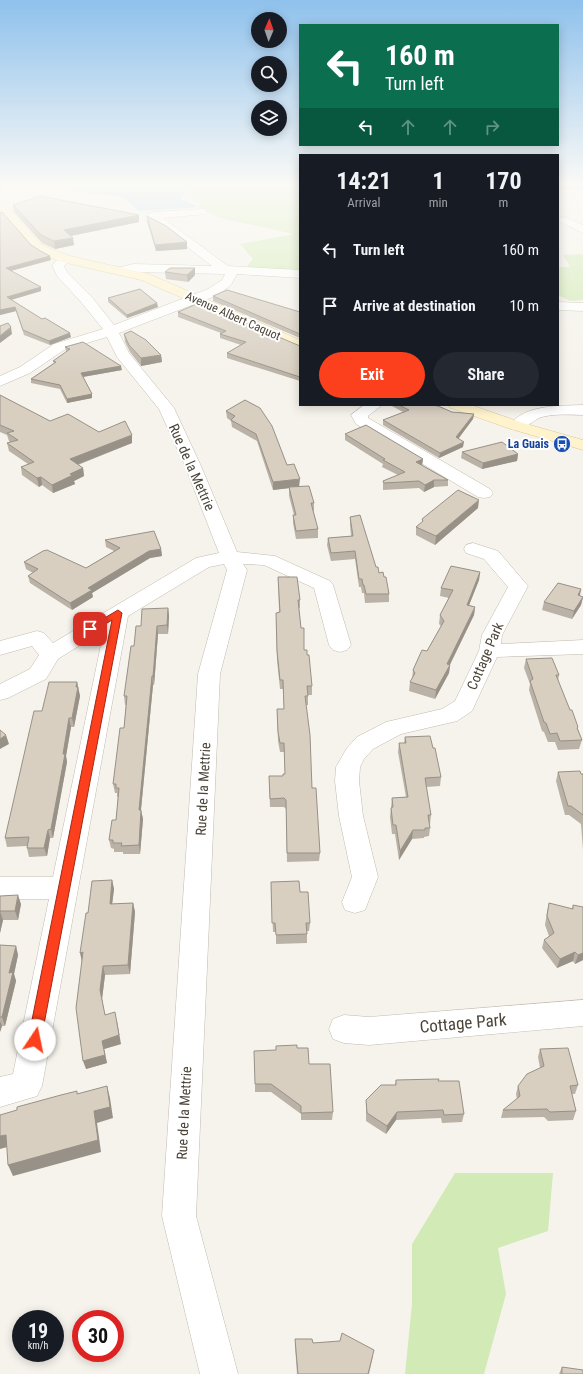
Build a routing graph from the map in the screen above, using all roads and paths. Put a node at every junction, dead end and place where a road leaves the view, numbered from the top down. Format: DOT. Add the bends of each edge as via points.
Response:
graph roads {
  1 [pos="42,249"];
  2 [pos="200,249"];
  3 [pos="66,259"];
  4 [pos="229,270"];
  5 [pos="121,271"];
  6 [pos="299,274"];
  7 [pos="196,300"];
  8 [pos="559,306"];
  9 [pos="583,307"];
  10 [pos="111,331"];
  11 [pos="299,345"];
  12 [pos="0,382"];
  13 [pos="372,406"];
  14 [pos="459,406"];
  15 [pos="583,410"];
  16 [pos="517,426"];
  17 [pos="583,444"];
  18 [pos="484,493"];
  19 [pos="473,549"];
  20 [pos="230,557"];
  21 [pos="118,613"];
  22 [pos="340,645"];
  23 [pos="0,648"];
  24 [pos="583,648"];
  25 [pos="490,651"];
  26 [pos="50,654"];
  27 [pos="0,693"];
  28 [pos="0,888"];
  29 [pos="64,888"];
  30 [pos="355,902"];
  31 [pos="583,1013"];
  32 [pos="344,1029"];
  33 [pos="0,1092"];
  34 [pos="220,1374"];
  1 -- 3 [label="main road, Avenue Albert Caquot"];
  2 -- 4 [label="street"];
  3 -- 5 [label="main road, Avenue Albert Caquot"];
  3 -- 10 [label="street, Rue de la Mettrie" via="58,264 61,273"];
  4 -- 5 [label="street" via="133,268"];
  4 -- 6 [label="street"];
  4 -- 7 [label="street" via="227,282"];
  5 -- 7 [label="main road, Avenue Albert Caquot" via="145,277"];
  7 -- 10 [label="street"];
  7 -- 11 [label="main road, Avenue Albert Caquot"];
  8 -- 9 [label="street"];
  10 -- 12 [label="street" via="59,346 25,370"];
  10 -- 20 [label="street, Rue de la Mettrie" via="122,354 166,408"];
  13 -- 18 [label="street" via="359,415 362,422"];
  14 -- 16 [label="main road"];
  15 -- 16 [label="street" via="548,411 534,415"];
  16 -- 17 [label="main road"];
  19 -- 25 [label="street, Cottage Park" via="491,555 518,586 492,635"];
  20 -- 21 [label="street" via="204,562"];
  20 -- 22 [label="street" via="268,560 323,585"];
  20 -- 34 [label="street, Rue de la Mettrie" via="237,570 209,674 179,1216"];
  21 -- 26 [label="street"];
  21 -- 29 [label="street"];
  23 -- 26 [label="street" via="37,638"];
  24 -- 25 [label="street"];
  25 -- 30 [label="street, Cottage Park" via="464,706 449,715 394,728 364,744 348,767 351,816 365,877"];
  26 -- 27 [label="street" via="38,674"];
  28 -- 29 [label="street"];
  29 -- 33 [label="street" via="26,1086"];
  31 -- 32 [label="street, Cottage Park" via="369,1031"];
}
